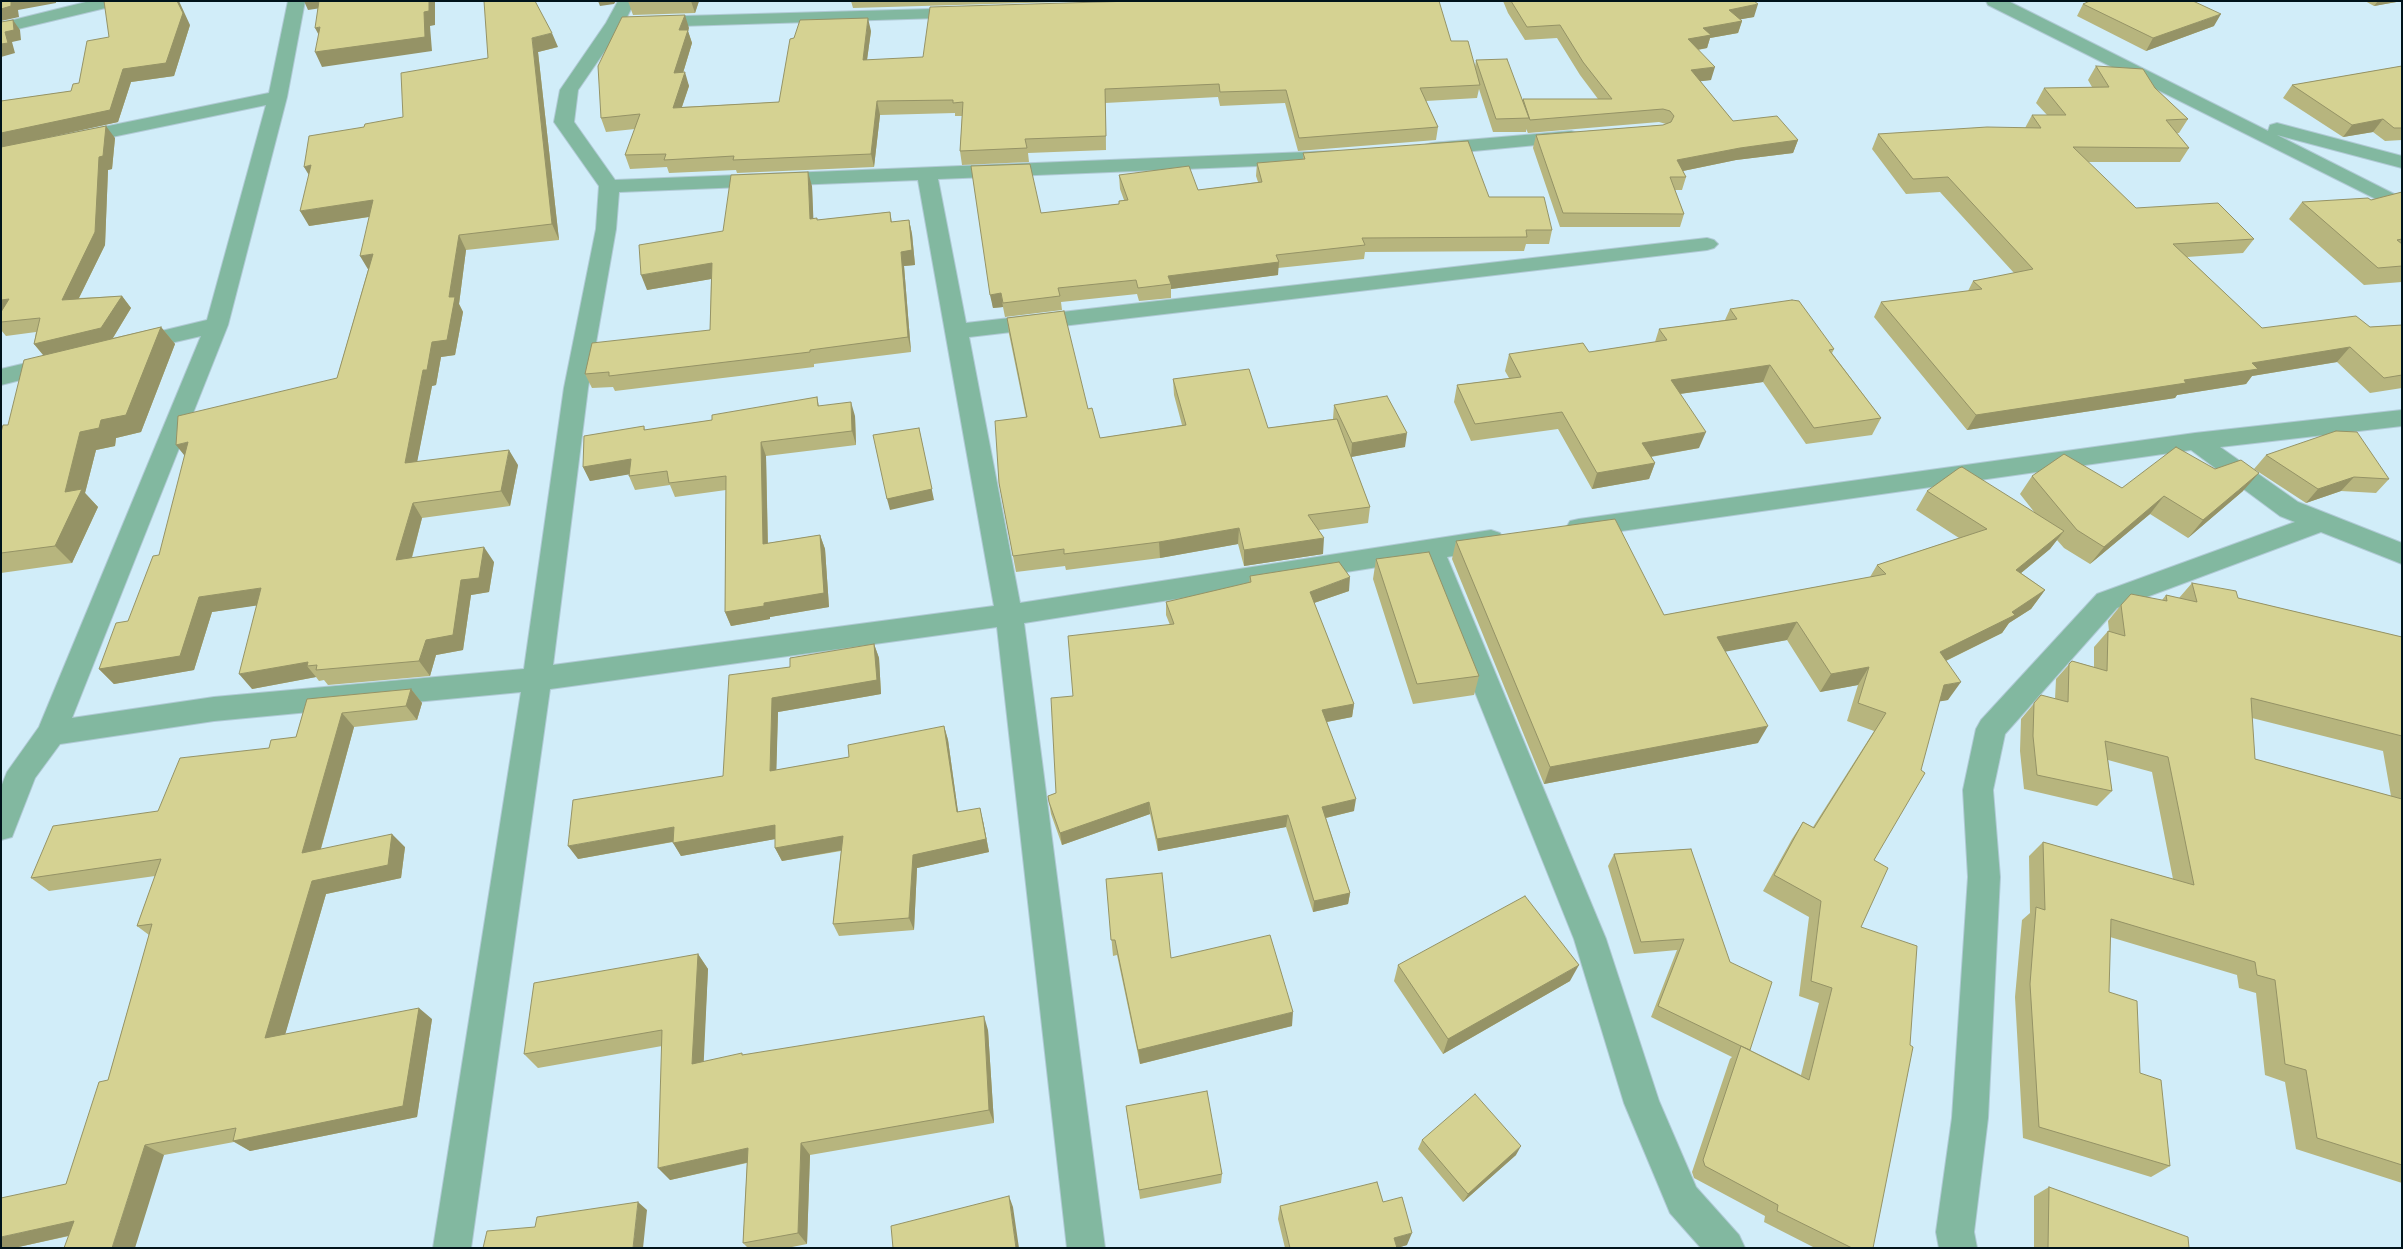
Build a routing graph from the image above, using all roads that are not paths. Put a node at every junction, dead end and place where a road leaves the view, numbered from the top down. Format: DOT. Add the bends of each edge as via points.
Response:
graph roads {
  1 [pos="112,1"];
  2 [pos="297,1"];
  3 [pos="627,1"];
  4 [pos="1994,1"];
  5 [pos="979,12"];
  6 [pos="615,23"];
  7 [pos="1,28"];
  8 [pos="278,97"];
  9 [pos="2220,114"];
  10 [pos="1590,135"];
  11 [pos="1412,150"];
  12 [pos="1,154"];
  13 [pos="1353,155"];
  14 [pos="2402,162"];
  15 [pos="927,174"];
  16 [pos="609,186"];
  17 [pos="2402,206"];
  18 [pos="1707,244"];
  19 [pos="217,325"];
  20 [pos="957,331"];
  21 [pos="114,350"];
  22 [pos="76,359"];
  23 [pos="1,377"];
  24 [pos="2402,418"];
  25 [pos="2196,441"];
  26 [pos="2321,522"];
  27 [pos="1558,531"];
  28 [pos="1509,538"];
  29 [pos="1431,549"];
  30 [pos="2402,554"];
  31 [pos="1009,615"];
  32 [pos="537,679"];
  33 [pos="51,733"];
  34 [pos="12,773"];
  35 [pos="1,827"];
  36 [pos="452,1248"];
  37 [pos="1086,1248"];
  38 [pos="1726,1248"];
  39 [pos="1958,1248"];
  1 -- 7 [label="street"];
  2 -- 8 [label="street"];
  3 -- 6 [label="street"];
  4 -- 9 [label="street"];
  5 -- 6 [label="street"];
  6 -- 16 [label="street" via="569,90 564,122"];
  8 -- 12 [label="street"];
  8 -- 19 [label="street"];
  9 -- 14 [label="street"];
  9 -- 17 [label="street"];
  10 -- 11 [label="street"];
  13 -- 15 [label="street" via="1304,160"];
  15 -- 16 [label="street"];
  15 -- 20 [label="street"];
  16 -- 32 [label="street" via="606,229 576,388"];
  18 -- 20 [label="street"];
  19 -- 21 [label="street"];
  19 -- 33 [label="street"];
  20 -- 31 [label="street"];
  22 -- 23 [label="street"];
  24 -- 25 [label="street"];
  25 -- 26 [label="street" via="2289,508"];
  25 -- 27 [label="street"];
  26 -- 30 [label="street"];
  26 -- 39 [label="street" via="2107,601 1991,730 1978,790 1984,877 1970,1118 1955,1232"];
  28 -- 29 [label="street"];
  29 -- 31 [label="street"];
  29 -- 38 [label="street" via="1590,939 1642,1103 1683,1200"];
  31 -- 32 [label="street"];
  31 -- 37 [label="street"];
  32 -- 33 [label="street" via="214,709"];
  32 -- 36 [label="street"];
  33 -- 34 [label="street"];
  34 -- 35 [label="street"];
}
